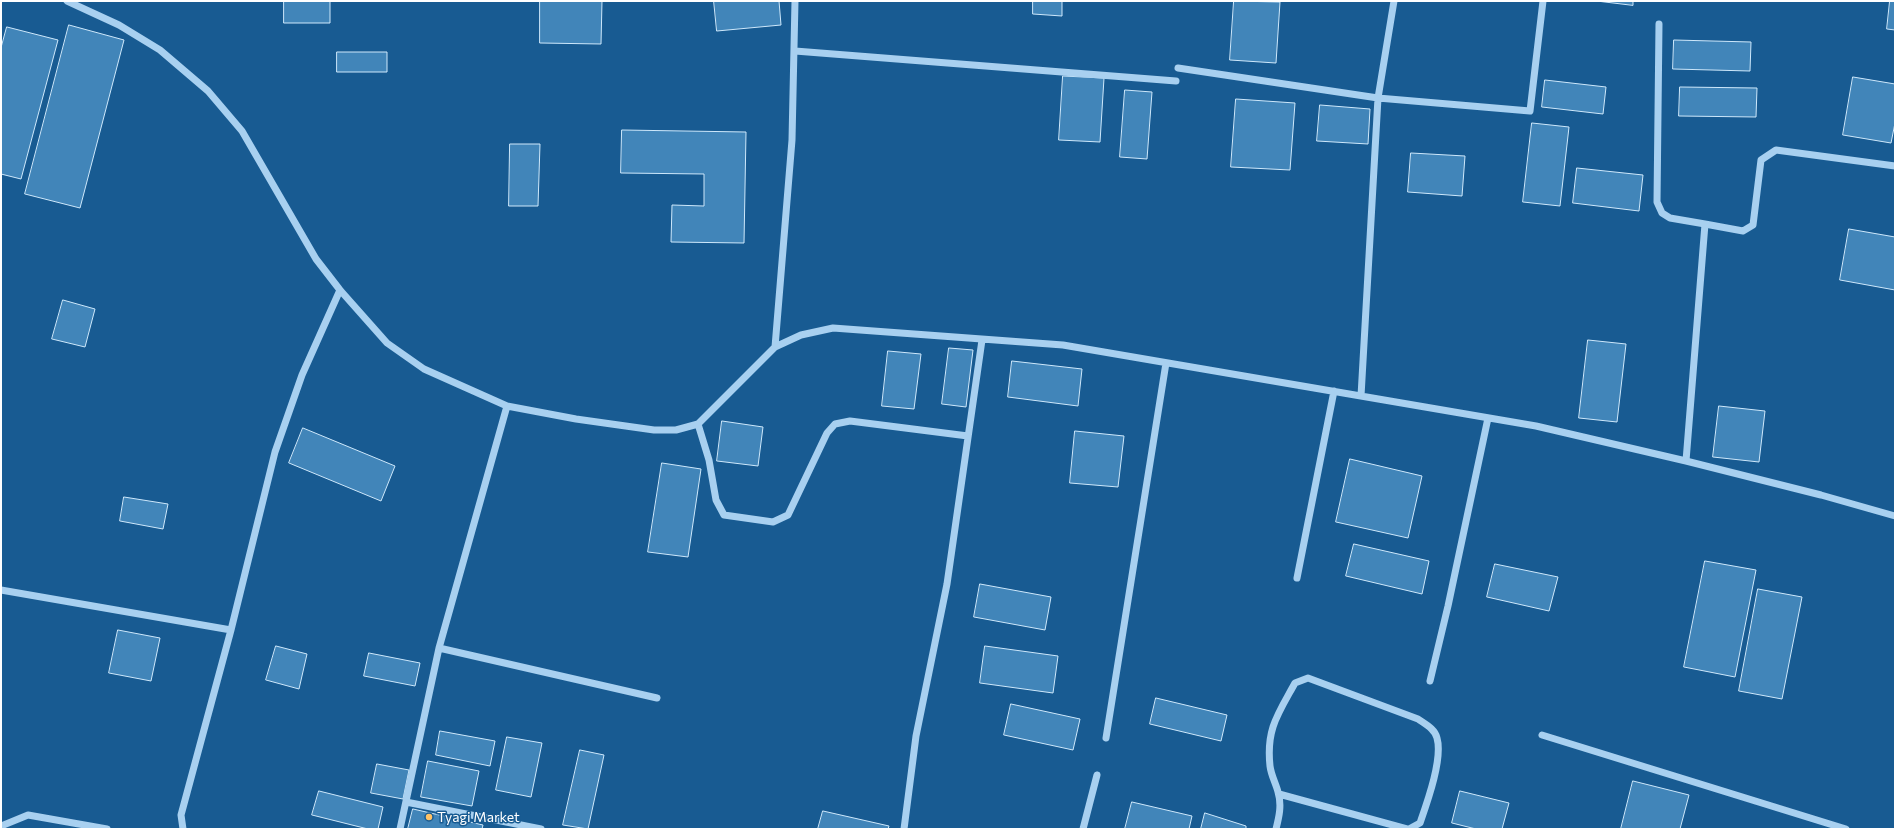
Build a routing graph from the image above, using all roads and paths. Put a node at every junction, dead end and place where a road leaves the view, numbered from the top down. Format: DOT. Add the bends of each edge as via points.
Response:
graph roads {
  1 [pos="67,1"];
  2 [pos="795,1"];
  3 [pos="1394,1"];
  4 [pos="1543,1"];
  5 [pos="1659,24"];
  6 [pos="795,51"];
  7 [pos="1178,68"];
  8 [pos="1176,81"];
  9 [pos="1378,98"];
  10 [pos="1895,166"];
  11 [pos="1705,224"];
  12 [pos="340,290"];
  13 [pos="982,340"];
  14 [pos="775,347"];
  15 [pos="1166,363"];
  16 [pos="1334,391"];
  17 [pos="1361,396"];
  18 [pos="507,406"];
  19 [pos="1488,418"];
  20 [pos="698,424"];
  21 [pos="968,436"];
  22 [pos="1686,461"];
  23 [pos="1895,516"];
  24 [pos="1297,578"];
  25 [pos="1,590"];
  26 [pos="231,630"];
  27 [pos="439,648"];
  28 [pos="1430,681"];
  29 [pos="657,698"];
  30 [pos="1542,735"];
  31 [pos="1106,738"];
  32 [pos="1098,775"];
  33 [pos="1279,794"];
  34 [pos="406,802"];
  35 [pos="1,826"];
  36 [pos="107,829"];
  37 [pos="183,829"];
  38 [pos="400,829"];
  39 [pos="541,829"];
  40 [pos="904,829"];
  41 [pos="1083,829"];
  42 [pos="1276,829"];
  43 [pos="1408,829"];
  44 [pos="1846,829"];
  1 -- 12 [label="street" via="119,25 160,50 208,91 242,131 316,259"];
  2 -- 6 [label="street"];
  3 -- 9 [label="street"];
  4 -- 9 [label="street" via="1530,112"];
  5 -- 11 [label="street" via="1657,202 1662,214 1670,218"];
  6 -- 8 [label="street"];
  6 -- 14 [label="street" via="792,140"];
  7 -- 9 [label="street"];
  9 -- 17 [label="street"];
  10 -- 11 [label="street" via="1776,150 1761,160 1753,225 1743,232"];
  11 -- 22 [label="street"];
  12 -- 18 [label="street" via="387,342 424,369"];
  12 -- 26 [label="street" via="302,375 275,452"];
  13 -- 14 [label="street" via="833,328 801,335"];
  13 -- 15 [label="street" via="1063,345"];
  13 -- 21 [label="street"];
  14 -- 20 [label="street"];
  15 -- 16 [label="street"];
  15 -- 31 [label="street"];
  16 -- 17 [label="street"];
  16 -- 24 [label="street"];
  17 -- 19 [label="street"];
  18 -- 20 [label="street" via="654,430 676,430"];
  18 -- 27 [label="street"];
  19 -- 22 [label="street" via="1536,426"];
  19 -- 28 [label="street"];
  20 -- 21 [label="street" via="709,460 716,500 724,515 773,522 788,515 826,434 835,424 850,421"];
  21 -- 40 [label="street" via="947,584 916,736"];
  22 -- 23 [label="street"];
  25 -- 26 [label="street"];
  26 -- 37 [label="street" via="181,815"];
  27 -- 29 [label="street"];
  27 -- 34 [label="street"];
  30 -- 44 [label="street"];
  32 -- 41 [label="street"];
  33 -- 42 [label="street" via="1280,809"];
  33 -- 43 [label="street"];
  33 -- 43 [label="street" via="1270,768 1269,745 1272,723 1295,683 1308,678 1418,719 1430,727 1437,737 1433,788 1420,823"];
  34 -- 38 [label="street"];
  34 -- 39 [label="street"];
  35 -- 36 [label="street" via="28,815"];
}
